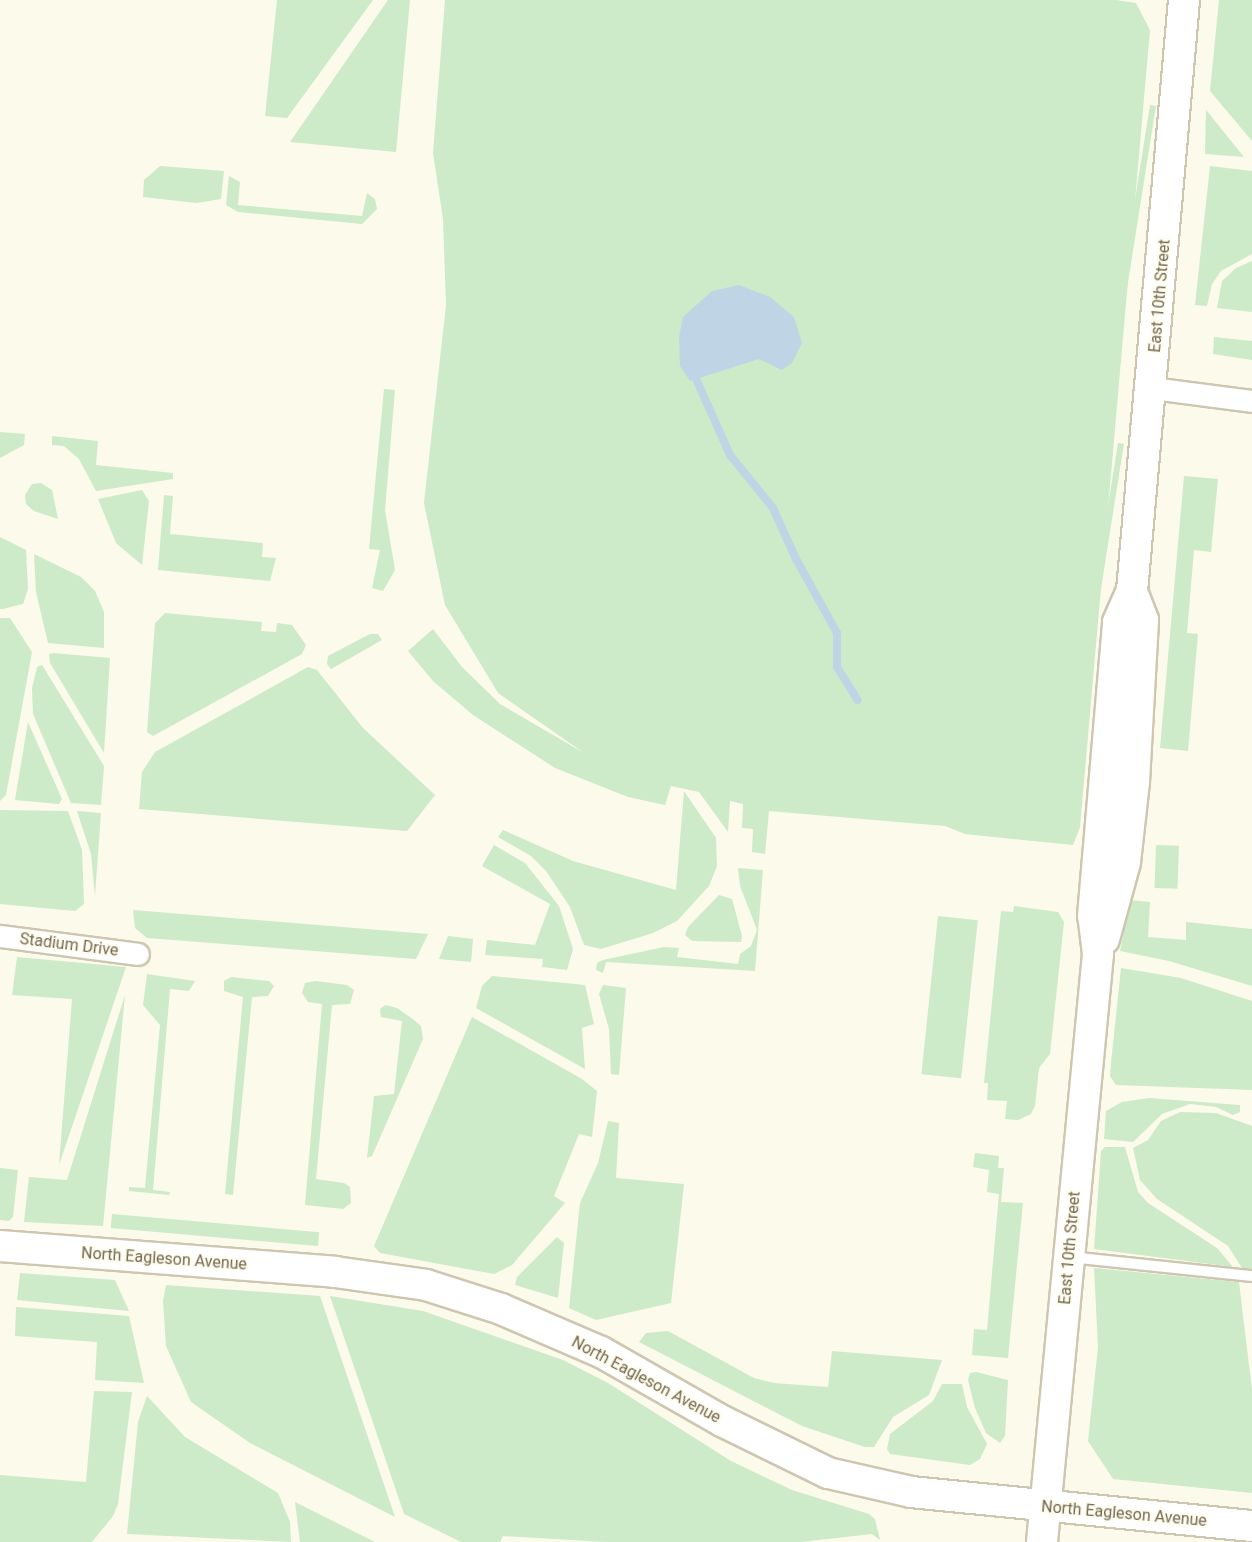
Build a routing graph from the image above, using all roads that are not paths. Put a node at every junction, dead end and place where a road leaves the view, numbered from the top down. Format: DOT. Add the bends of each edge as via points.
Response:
graph roads {
  1 [pos="1184,0"];
  2 [pos="1152,388"];
  3 [pos="1252,401"];
  4 [pos="0,936"];
  5 [pos="138,954"];
  6 [pos="0,1246"];
  7 [pos="1070,1257"];
  8 [pos="1252,1276"];
  9 [pos="1046,1507"];
  10 [pos="1252,1526"];
  11 [pos="1042,1542"];
  1 -- 2 [label="street, East 10th Street"];
  2 -- 3 [label="street"];
  2 -- 7 [label="street, East 10th Street" via="1132,591 1118,622 1093,916 1098,954"];
  4 -- 5 [label="street, Stadium Drive"];
  6 -- 9 [label="street, North Eagleson Avenue" via="335,1272 426,1285 501,1309 601,1352 722,1421 828,1473 911,1492"];
  7 -- 8 [label="lane"];
  7 -- 9 [label="street, East 10th Street"];
  9 -- 10 [label="street, North Eagleson Avenue"];
  9 -- 11 [label="street, East 10th Street"];
}
